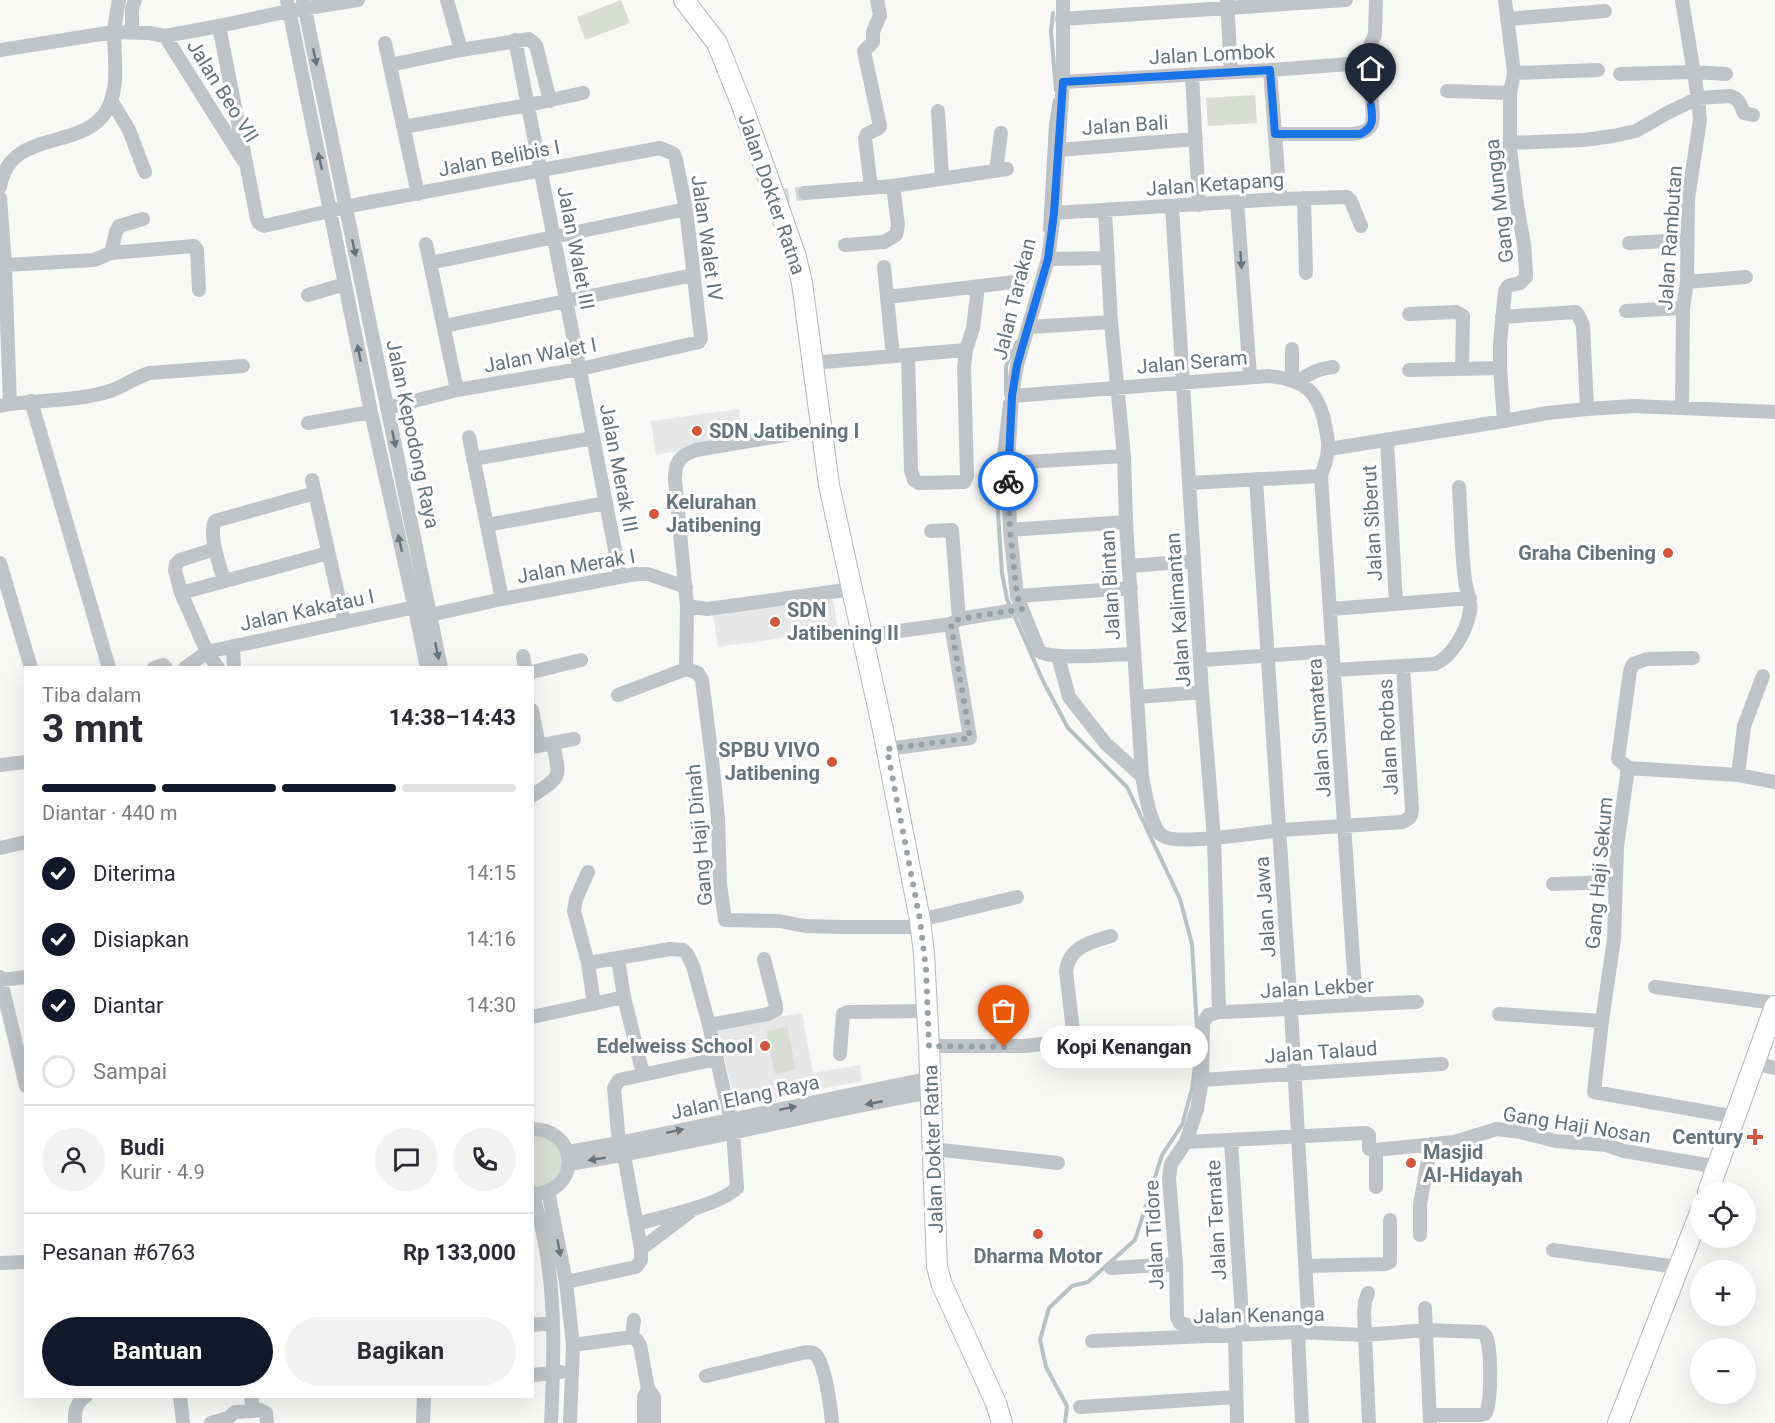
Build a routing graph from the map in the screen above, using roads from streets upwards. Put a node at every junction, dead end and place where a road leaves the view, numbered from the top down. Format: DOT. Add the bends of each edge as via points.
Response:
graph roads {
  1 [pos="119,0"];
  2 [pos="135,0"];
  3 [pos="358,0"];
  4 [pos="447,0"];
  5 [pos="684,0"];
  6 [pos="877,0"];
  7 [pos="1063,0"];
  8 [pos="1346,0"];
  9 [pos="1376,0"];
  10 [pos="1505,0"];
  11 [pos="1682,0"];
  12 [pos="304,4"];
  13 [pos="1227,4"];
  14 [pos="288,5"];
  15 [pos="1605,11"];
  16 [pos="1062,19"];
  17 [pos="1507,19"];
  18 [pos="219,26"];
  19 [pos="114,32"];
  20 [pos="132,32"];
  21 [pos="165,36"];
  22 [pos="515,40"];
  23 [pos="385,43"];
  24 [pos="0,50"];
  25 [pos="461,50"];
  26 [pos="1363,63"];
  27 [pos="390,65"];
  28 [pos="1270,70"];
  29 [pos="1598,70"];
  30 [pos="1231,72"];
  31 [pos="1693,72"];
  32 [pos="1514,73"];
  33 [pos="1620,74"];
  34 [pos="1192,75"];
  35 [pos="1726,75"];
  36 [pos="1063,82"];
  37 [pos="1447,91"];
  38 [pos="583,93"];
  39 [pos="1510,93"];
  40 [pos="1698,98"];
  41 [pos="111,100"];
  42 [pos="550,101"];
  43 [pos="528,105"];
  44 [pos="938,111"];
  45 [pos="1753,115"];
  46 [pos="403,127"];
  47 [pos="1001,133"];
  48 [pos="1275,134"];
  49 [pos="1196,139"];
  50 [pos="1510,143"];
  51 [pos="660,147"];
  52 [pos="1058,150"];
  53 [pos="247,167"];
  54 [pos="541,170"];
  55 [pos="145,172"];
  56 [pos="942,177"];
  57 [pos="893,186"];
  58 [pos="0,187"];
  59 [pos="871,187"];
  60 [pos="805,193"];
  61 [pos="418,194"];
  62 [pos="0,198"];
  63 [pos="1304,198"];
  64 [pos="1280,199"];
  65 [pos="1237,202"];
  66 [pos="1199,204"];
  67 [pos="1172,206"];
  68 [pos="346,207"];
  69 [pos="686,209"];
  70 [pos="330,210"];
  71 [pos="1105,210"];
  72 [pos="1054,213"];
  73 [pos="143,219"];
  74 [pos="1361,226"];
  75 [pos="554,236"];
  76 [pos="1687,240"];
  77 [pos="1629,243"];
  78 [pos="426,244"];
  79 [pos="2,245"];
  80 [pos="845,245"];
  81 [pos="111,253"];
  82 [pos="1108,258"];
  83 [pos="1048,259"];
  84 [pos="430,263"];
  85 [pos="5,265"];
  86 [pos="884,267"];
  87 [pos="1306,273"];
  88 [pos="693,275"];
  89 [pos="1746,278"];
  90 [pos="1022,281"];
  91 [pos="1687,282"];
  92 [pos="345,284"];
  93 [pos="978,286"];
  94 [pos="199,290"];
  95 [pos="308,295"];
  96 [pos="888,297"];
  97 [pos="567,302"];
  98 [pos="1683,308"];
  99 [pos="1626,311"];
  100 [pos="1409,314"];
  101 [pos="1502,317"];
  102 [pos="1111,322"];
  103 [pos="444,326"];
  104 [pos="1029,327"];
  105 [pos="699,342"];
  106 [pos="1292,349"];
  107 [pos="966,350"];
  108 [pos="901,355"];
  109 [pos="812,363"];
  110 [pos="243,366"];
  111 [pos="1333,367"];
  112 [pos="1500,368"];
  113 [pos="580,369"];
  114 [pos="1462,369"];
  115 [pos="1409,370"];
  116 [pos="1250,376"];
  117 [pos="1295,381"];
  118 [pos="1183,383"];
  119 [pos="1117,388"];
  120 [pos="457,390"];
  121 [pos="1012,396"];
  122 [pos="31,401"];
  123 [pos="5,405"];
  124 [pos="387,408"];
  125 [pos="1682,408"];
  126 [pos="1587,409"];
  127 [pos="371,412"];
  128 [pos="1775,412"];
  129 [pos="1504,421"];
  130 [pos="308,423"];
  131 [pos="821,429"];
  132 [pos="469,437"];
  133 [pos="593,438"];
  134 [pos="1387,440"];
  135 [pos="1329,449"];
  136 [pos="1124,456"];
  137 [pos="473,459"];
  138 [pos="1008,464"];
  139 [pos="1321,476"];
  140 [pos="1256,479"];
  141 [pos="1189,483"];
  142 [pos="1459,487"];
  143 [pos="606,503"];
  144 [pos="1126,522"];
  145 [pos="487,525"];
  146 [pos="1010,530"];
  147 [pos="931,531"];
  148 [pos="215,549"];
  149 [pos="328,553"];
  150 [pos="1194,561"];
  151 [pos="0,563"];
  152 [pos="1129,566"];
  153 [pos="620,575"];
  154 [pos="224,581"];
  155 [pos="686,587"];
  156 [pos="1131,588"];
  157 [pos="853,589"];
  158 [pos="181,593"];
  159 [pos="1470,598"];
  160 [pos="502,599"];
  161 [pos="6,602"];
  162 [pos="418,602"];
  163 [pos="1396,603"];
  164 [pos="687,606"];
  165 [pos="1016,607"];
  166 [pos="1331,609"];
  167 [pos="344,621"];
  168 [pos="955,621"];
  169 [pos="427,622"];
  170 [pos="862,636"];
  171 [pos="233,646"];
  172 [pos="1333,651"];
  173 [pos="207,652"];
  174 [pos="1134,654"];
  175 [pos="1058,656"];
  176 [pos="1267,656"];
  177 [pos="1693,657"];
  178 [pos="581,660"];
  179 [pos="1201,660"];
  180 [pos="30,666"];
  181 [pos="108,666"];
  182 [pos="188,666"];
  183 [pos="217,666"];
  184 [pos="234,666"];
  185 [pos="427,666"];
  186 [pos="440,666"];
  187 [pos="1404,666"];
  188 [pos="686,669"];
  189 [pos="1335,670"];
  190 [pos="534,672"];
  191 [pos="1763,676"];
  192 [pos="1202,692"];
  193 [pos="618,695"];
  194 [pos="1137,697"];
  195 [pos="534,728"];
  196 [pos="574,739"];
  197 [pos="553,743"];
  198 [pos="536,747"];
  199 [pos="887,749"];
  200 [pos="24,762"];
  201 [pos="0,765"];
  202 [pos="1628,768"];
  203 [pos="1738,775"];
  204 [pos="1142,776"];
  205 [pos="1775,782"];
  206 [pos="534,795"];
  207 [pos="1345,826"];
  208 [pos="1279,831"];
  209 [pos="1214,838"];
  210 [pos="24,842"];
  211 [pos="0,848"];
  212 [pos="588,872"];
  213 [pos="1616,882"];
  214 [pos="1553,884"];
  215 [pos="1017,897"];
  216 [pos="921,924"];
  217 [pos="1110,936"];
  218 [pos="764,958"];
  219 [pos="618,959"];
  220 [pos="588,963"];
  221 [pos="24,977"];
  222 [pos="0,979"];
  223 [pos="1655,987"];
  224 [pos="624,997"];
  225 [pos="1417,1002"];
  226 [pos="594,1004"];
  227 [pos="1356,1004"];
  228 [pos="1775,1005"];
  229 [pos="1291,1010"];
  230 [pos="928,1011"];
  231 [pos="1219,1012"];
  232 [pos="1499,1014"];
  233 [pos="534,1017"];
  234 [pos="1602,1021"];
  235 [pos="709,1025"];
  236 [pos="929,1046"];
  237 [pos="840,1054"];
  238 [pos="717,1059"];
  239 [pos="1755,1063"];
  240 [pos="1442,1064"];
  241 [pos="1775,1068"];
  242 [pos="1294,1073"];
  243 [pos="644,1074"];
  244 [pos="24,1078"];
  245 [pos="1202,1080"];
  246 [pos="931,1085"];
  247 [pos="1736,1117"];
  248 [pos="732,1125"];
  249 [pos="534,1128"];
  250 [pos="1298,1136"];
  251 [pos="1231,1141"];
  252 [pos="1186,1142"];
  253 [pos="1431,1144"];
  254 [pos="622,1149"];
  255 [pos="933,1149"];
  256 [pos="1376,1150"];
  257 [pos="568,1158"];
  258 [pos="1058,1163"];
  259 [pos="1718,1167"];
  260 [pos="1712,1182"];
  261 [pos="1376,1187"];
  262 [pos="548,1191"];
  263 [pos="534,1193"];
  264 [pos="534,1202"];
  265 [pos="697,1207"];
  266 [pos="1390,1220"];
  267 [pos="637,1224"];
  268 [pos="1420,1235"];
  269 [pos="1690,1237"];
  270 [pos="538,1240"];
  271 [pos="641,1249"];
  272 [pos="1553,1250"];
  273 [pos="24,1262"];
  274 [pos="0,1263"];
  275 [pos="1176,1264"];
  276 [pos="1305,1266"];
  277 [pos="1678,1267"];
  278 [pos="1111,1268"];
  279 [pos="566,1282"];
  280 [pos="1368,1293"];
  281 [pos="1425,1308"];
  282 [pos="634,1320"];
  283 [pos="552,1323"];
  284 [pos="534,1325"];
  285 [pos="1426,1330"];
  286 [pos="1304,1332"];
  287 [pos="1239,1334"];
  288 [pos="1218,1335"];
  289 [pos="1364,1335"];
  290 [pos="632,1337"];
  291 [pos="1092,1341"];
  292 [pos="573,1345"];
  293 [pos="572,1371"];
  294 [pos="554,1373"];
  295 [pos="534,1375"];
  296 [pos="705,1376"];
  297 [pos="648,1389"];
  298 [pos="1236,1397"];
  299 [pos="82,1398"];
  300 [pos="180,1398"];
  301 [pos="251,1398"];
  302 [pos="424,1398"];
  303 [pos="1080,1407"];
  304 [pos="252,1411"];
  305 [pos="1430,1419"];
  306 [pos="75,1423"];
  307 [pos="183,1423"];
  308 [pos="211,1423"];
  309 [pos="267,1423"];
  310 [pos="423,1423"];
  311 [pos="552,1423"];
  312 [pos="570,1423"];
  313 [pos="644,1423"];
  314 [pos="654,1423"];
  315 [pos="832,1423"];
  316 [pos="1002,1423"];
  317 [pos="1236,1423"];
  318 [pos="1302,1423"];
  319 [pos="1369,1423"];
  320 [pos="1618,1423"];
  1 -- 19 [label="street"];
  2 -- 20 [label="street"];
  3 -- 12 [label="street"];
  4 -- 25 [label="street"];
  5 -- 109 [label="street, Jalan Dokter Ratna" via="717,43 796,257"];
  6 -- 59 [label="street" via="879,18 872,43 864,51 880,126 865,138"];
  7 -- 16 [label="street, Jalan Tarakan"];
  8 -- 13 [label="street"];
  9 -- 26 [label="street" via="1375,34"];
  10 -- 17 [label="street, Gang Mungga"];
  11 -- 31 [label="street, Jalan Rambutan"];
  12 -- 14 [label="street"];
  12 -- 68 [label="street, Jalan Kepodong Raya, one-way"];
  13 -- 16 [label="street"];
  13 -- 30 [label="street"];
  14 -- 18 [label="street"];
  70 -- 14 [label="street, Jalan Kepodong Raya, one-way"];
  15 -- 17 [label="street"];
  16 -- 36 [label="street, Jalan Tarakan"];
  17 -- 32 [label="street, Gang Mungga"];
  18 -- 21 [label="street"];
  18 -- 53 [label="street"];
  19 -- 20 [label="street"];
  19 -- 24 [label="street"];
  19 -- 41 [label="street" via="116,82"];
  20 -- 21 [label="street"];
  21 -- 53 [label="street, Jalan Beo VII"];
  22 -- 25 [label="street"];
  22 -- 42 [label="street" via="529,39 536,45"];
  22 -- 43 [label="street, Jalan Walet III"];
  23 -- 27 [label="street"];
  25 -- 27 [label="street"];
  26 -- 28 [label="street, Jalan Lombok"];
  26 -- 48 [label="street" via="1368,73 1373,122 1369,129 1360,134"];
  27 -- 46 [label="street"];
  28 -- 30 [label="street, Jalan Lombok"];
  28 -- 48 [label="street"];
  29 -- 32 [label="street"];
  30 -- 34 [label="street, Jalan Lombok"];
  31 -- 33 [label="street"];
  31 -- 35 [label="street"];
  31 -- 40 [label="street, Jalan Rambutan"];
  32 -- 39 [label="street, Gang Mungga"];
  34 -- 36 [label="street, Jalan Lombok"];
  34 -- 49 [label="street"];
  36 -- 52 [label="street, Jalan Tarakan"];
  37 -- 39 [label="street"];
  38 -- 42 [label="street"];
  39 -- 50 [label="street, Gang Mungga"];
  40 -- 45 [label="street" via="1730,96 1739,101 1744,113"];
  40 -- 50 [label="street" via="1636,131 1584,140"];
  40 -- 76 [label="street, Jalan Rambutan" via="1700,120 1688,199"];
  41 -- 55 [label="street" via="129,130"];
  41 -- 58 [label="street" via="99,122 88,129 36,146 11,160"];
  42 -- 43 [label="street"];
  43 -- 46 [label="street"];
  43 -- 54 [label="street, Jalan Walet III"];
  44 -- 56 [label="street"];
  46 -- 61 [label="street"];
  47 -- 56 [label="street" via="1001,170"];
  48 -- 64 [label="street"];
  49 -- 52 [label="street, Jalan Bali"];
  49 -- 66 [label="street"];
  50 -- 101 [label="street, Gang Mungga" via="1526,277 1520,284 1506,288"];
  51 -- 54 [label="street, Jalan Belibis I"];
  51 -- 69 [label="street, Jalan Walet IV" via="674,154"];
  52 -- 72 [label="street, Jalan Tarakan"];
  53 -- 70 [label="street" via="261,225"];
  54 -- 61 [label="street, Jalan Belibis I"];
  54 -- 75 [label="street, Jalan Walet III"];
  56 -- 57 [label="street"];
  57 -- 59 [label="street"];
  57 -- 80 [label="street" via="896,235 884,242"];
  59 -- 60 [label="street"];
  61 -- 68 [label="street, Jalan Belibis I"];
  62 -- 79 [label="street"];
  63 -- 64 [label="street, Jalan Ketapang"];
  63 -- 74 [label="street, Jalan Ketapang" via="1347,197"];
  63 -- 87 [label="street"];
  64 -- 65 [label="street, Jalan Ketapang"];
  65 -- 66 [label="street, Jalan Ketapang"];
  65 -- 116 [label="street, one-way"];
  66 -- 67 [label="street, Jalan Ketapang"];
  67 -- 71 [label="street, Jalan Ketapang"];
  67 -- 118 [label="street, Jalan Kalimantan"];
  68 -- 70 [label="street"];
  68 -- 124 [label="street, Jalan Kepodong Raya, one-way"];
  69 -- 75 [label="street"];
  69 -- 88 [label="street, Jalan Walet IV"];
  70 -- 92 [label="street, Jalan Kepodong Raya"];
  71 -- 72 [label="street, Jalan Ketapang"];
  71 -- 82 [label="street, Jalan Bintan"];
  72 -- 83 [label="street, Jalan Tarakan"];
  73 -- 81 [label="street" via="119,226"];
  75 -- 84 [label="street"];
  75 -- 97 [label="street, Jalan Walet III"];
  76 -- 77 [label="street"];
  76 -- 91 [label="street, Jalan Rambutan"];
  78 -- 84 [label="street"];
  79 -- 85 [label="street"];
  81 -- 85 [label="street" via="94,260"];
  81 -- 94 [label="street" via="194,246"];
  82 -- 83 [label="street"];
  82 -- 102 [label="street, Jalan Bintan"];
  83 -- 104 [label="street, Jalan Tarakan"];
  84 -- 103 [label="street"];
  85 -- 123 [label="street"];
  86 -- 96 [label="street"];
  88 -- 97 [label="street"];
  88 -- 105 [label="street, Jalan Walet IV"];
  89 -- 91 [label="street"];
  90 -- 93 [label="street"];
  91 -- 98 [label="street, Jalan Rambutan"];
  92 -- 95 [label="street"];
  127 -- 92 [label="street, Jalan Kepodong Raya, one-way"];
  93 -- 96 [label="street"];
  93 -- 107 [label="street" via="974,328"];
  96 -- 108 [label="street"];
  97 -- 103 [label="street"];
  97 -- 113 [label="street, Jalan Walet III"];
  98 -- 99 [label="street"];
  98 -- 125 [label="street, Jalan Rambutan"];
  100 -- 114 [label="street" via="1456,312 1463,316"];
  101 -- 112 [label="street, Gang Mungga"];
  101 -- 126 [label="street" via="1576,312 1580,316"];
  102 -- 104 [label="street"];
  102 -- 119 [label="street, Jalan Bintan"];
  103 -- 120 [label="street"];
  104 -- 121 [label="street, Jalan Tarakan"];
  105 -- 113 [label="street, Jalan Walet I"];
  106 -- 117 [label="street"];
  107 -- 108 [label="street"];
  107 -- 108 [label="street" via="964,482 914,480"];
  108 -- 109 [label="street"];
  109 -- 131 [label="street, Jalan Dokter Ratna"];
  110 -- 122 [label="street" via="149,373 113,391"];
  111 -- 117 [label="street"];
  112 -- 114 [label="street"];
  112 -- 129 [label="street, Gang Mungga"];
  113 -- 120 [label="street, Jalan Walet I"];
  113 -- 133 [label="street, Jalan Merak III"];
  114 -- 115 [label="street"];
  116 -- 117 [label="street, Jalan Seram"];
  116 -- 118 [label="street, Jalan Seram"];
  117 -- 135 [label="street" via="1316,397 1320,405"];
  118 -- 119 [label="street, Jalan Seram"];
  118 -- 141 [label="street, Jalan Kalimantan"];
  119 -- 121 [label="street, Jalan Seram"];
  119 -- 136 [label="street, Jalan Bintan"];
  120 -- 124 [label="street, Jalan Walet I"];
  121 -- 138 [label="street, Jalan Tarakan"];
  122 -- 123 [label="street"];
  122 -- 181 [label="street"];
  124 -- 162 [label="street, Jalan Kepodong Raya, one-way"];
  125 -- 126 [label="street"];
  125 -- 128 [label="street"];
  126 -- 129 [label="street"];
  127 -- 130 [label="street"];
  162 -- 127 [label="street, Jalan Kepodong Raya, one-way"];
  129 -- 134 [label="street"];
  131 -- 155 [label="street" via="696,450 680,459 675,480"];
  131 -- 157 [label="street, Jalan Dokter Ratna" via="829,485"];
  132 -- 137 [label="street"];
  133 -- 137 [label="street"];
  133 -- 143 [label="street, Jalan Merak III"];
  134 -- 135 [label="street"];
  134 -- 163 [label="street, Jalan Siberut"];
  135 -- 139 [label="street, Jalan Sumatera"];
  136 -- 138 [label="street"];
  136 -- 144 [label="street, Jalan Bintan"];
  137 -- 145 [label="street"];
  138 -- 146 [label="street, Jalan Tarakan"];
  139 -- 140 [label="street"];
  139 -- 166 [label="street, Jalan Sumatera"];
  140 -- 141 [label="street"];
  140 -- 176 [label="street, Jalan Jawa"];
  141 -- 150 [label="street, Jalan Kalimantan"];
  142 -- 159 [label="street" via="1465,580"];
  143 -- 145 [label="street"];
  143 -- 153 [label="street, Jalan Merak III"];
  144 -- 146 [label="street"];
  144 -- 152 [label="street, Jalan Bintan"];
  145 -- 160 [label="street"];
  146 -- 165 [label="street, Jalan Tarakan"];
  147 -- 168 [label="street" via="952,530"];
  148 -- 149 [label="street" via="215,520 313,486"];
  148 -- 154 [label="street"];
  148 -- 158 [label="street" via="176,564 175,577"];
  149 -- 154 [label="street"];
  149 -- 167 [label="street"];
  150 -- 152 [label="street"];
  150 -- 179 [label="street, Jalan Kalimantan"];
  151 -- 161 [label="street"];
  152 -- 156 [label="street, Jalan Bintan"];
  153 -- 155 [label="street, Jalan Merak I" via="648,574"];
  153 -- 160 [label="street, Jalan Merak I"];
  154 -- 158 [label="street"];
  155 -- 164 [label="street"];
  156 -- 165 [label="street"];
  156 -- 174 [label="street, Jalan Bintan"];
  157 -- 164 [label="street" via="707,609"];
  157 -- 170 [label="street, Jalan Dokter Ratna"];
  158 -- 173 [label="street"];
  159 -- 163 [label="street"];
  159 -- 187 [label="street" via="1467,623 1443,660"];
  160 -- 169 [label="street, Jalan Merak I"];
  161 -- 180 [label="street"];
  162 -- 167 [label="street, Jalan Kakatau I"];
  162 -- 169 [label="street, Jalan Kepodong Raya"];
  163 -- 166 [label="street"];
  164 -- 188 [label="street"];
  165 -- 168 [label="street"];
  165 -- 175 [label="street, Jalan Tarakan" via="1039,651"];
  166 -- 172 [label="street, Jalan Sumatera"];
  167 -- 171 [label="street, Jalan Kakatau I"];
  168 -- 170 [label="street"];
  168 -- 199 [label="street" via="970,738"];
  169 -- 185 [label="street, Jalan Kepodong Raya"];
  169 -- 186 [label="street, Jalan Kepodong Raya, one-way"];
  170 -- 199 [label="street, Jalan Dokter Ratna"];
  171 -- 173 [label="street, Jalan Kakatau I"];
  171 -- 184 [label="street"];
  172 -- 176 [label="street"];
  172 -- 189 [label="street, Jalan Sumatera"];
  173 -- 182 [label="street"];
  173 -- 183 [label="street"];
  174 -- 175 [label="street"];
  174 -- 194 [label="street, Jalan Bintan"];
  175 -- 204 [label="street" via="1069,697 1106,744"];
  176 -- 179 [label="street"];
  176 -- 208 [label="street, Jalan Jawa"];
  177 -- 202 [label="street" via="1647,659 1633,664 1618,759"];
  178 -- 190 [label="street"];
  179 -- 192 [label="street, Jalan Kalimantan"];
  187 -- 189 [label="street"];
  187 -- 207 [label="street, Jalan Rorbas" via="1412,815 1402,822"];
  188 -- 193 [label="street"];
  188 -- 216 [label="street, Gang Haji Dinah" via="698,673 702,680 725,920 843,927"];
  189 -- 207 [label="street, Jalan Sumatera"];
  191 -- 203 [label="street" via="1744,726"];
  192 -- 194 [label="street"];
  192 -- 209 [label="street, Jalan Kalimantan"];
  194 -- 204 [label="street, Jalan Bintan"];
  195 -- 198 [label="street"];
  196 -- 197 [label="street"];
  197 -- 198 [label="street"];
  197 -- 206 [label="street" via="559,772 555,780"];
  199 -- 216 [label="street, Jalan Dokter Ratna"];
  200 -- 201 [label="street"];
  202 -- 203 [label="street"];
  202 -- 213 [label="street, Gang Haji Sekum"];
  203 -- 205 [label="street"];
  204 -- 209 [label="street, Jalan Bintan" via="1159,833 1171,839"];
  207 -- 208 [label="street, Jalan Rorbas"];
  207 -- 227 [label="street, Jalan Sumatera"];
  208 -- 209 [label="street, Jalan Bintan"];
  208 -- 229 [label="street, Jalan Jawa"];
  209 -- 231 [label="street, Jalan Kalimantan"];
  210 -- 211 [label="street"];
  212 -- 220 [label="street" via="574,910"];
  213 -- 214 [label="street"];
  213 -- 234 [label="street, Gang Haji Sekum" via="1614,939"];
  215 -- 216 [label="street"];
  216 -- 230 [label="street, Jalan Dokter Ratna"];
  217 -- 236 [label="street" via="1078,948 1067,962 1073,1038 1025,1046"];
  218 -- 235 [label="street" via="776,1010"];
  219 -- 220 [label="street"];
  219 -- 224 [label="street"];
  219 -- 235 [label="street" via="670,948 682,950 693,966"];
  220 -- 226 [label="street"];
  221 -- 222 [label="street"];
  222 -- 244 [label="street"];
  223 -- 228 [label="street"];
  224 -- 226 [label="street"];
  224 -- 243 [label="street"];
  225 -- 227 [label="street, Jalan Lekber"];
  226 -- 233 [label="street"];
  227 -- 229 [label="street, Jalan Lekber"];
  228 -- 239 [label="street"];
  229 -- 231 [label="street, Jalan Lekber"];
  229 -- 242 [label="street, Jalan Jawa"];
  230 -- 236 [label="street, Jalan Dokter Ratna"];
  230 -- 237 [label="street" via="843,1014"];
  231 -- 245 [label="street, Jalan Tidore" via="1209,1015 1203,1023"];
  232 -- 234 [label="street"];
  234 -- 247 [label="street, Gang Haji Sekum" via="1594,1092"];
  235 -- 238 [label="street"];
  236 -- 246 [label="street, Jalan Dokter Ratna"];
  238 -- 243 [label="street"];
  238 -- 248 [label="street"];
  239 -- 241 [label="street"];
  239 -- 247 [label="street"];
  240 -- 242 [label="street, Jalan Talaud"];
  242 -- 245 [label="street, Jalan Talaud"];
  242 -- 250 [label="street, Jalan Jawa"];
  243 -- 254 [label="street" via="619,1080 614,1088"];
  245 -- 252 [label="street, Jalan Tidore"];
  246 -- 248 [label="street, Jalan Elang Raya"];
  246 -- 255 [label="street, Jalan Dokter Ratna"];
  247 -- 259 [label="street"];
  248 -- 254 [label="street, Jalan Elang Raya"];
  248 -- 265 [label="street" via="737,1188 729,1196"];
  249 -- 257 [label="street" via="554,1134 565,1145"];
  250 -- 251 [label="street"];
  250 -- 256 [label="street" via="1366,1133 1370,1149"];
  250 -- 276 [label="street, Jalan Jawa"];
  251 -- 252 [label="street"];
  251 -- 287 [label="street, Jalan Ternate"];
  252 -- 275 [label="street, Jalan Tidore" via="1171,1164 1168,1178"];
  253 -- 256 [label="street, Gang Haji Nosan"];
  253 -- 259 [label="street, Gang Haji Nosan" via="1454,1142 1497,1129"];
  253 -- 268 [label="street" via="1420,1204"];
  254 -- 257 [label="street, Jalan Elang Raya"];
  254 -- 267 [label="street"];
  255 -- 258 [label="street"];
  255 -- 316 [label="street, Jalan Dokter Ratna" via="937,1267"];
  256 -- 261 [label="street"];
  257 -- 262 [label="street" via="566,1175"];
  259 -- 260 [label="street"];
  262 -- 263 [label="street"];
  262 -- 279 [label="street, one-way"];
  264 -- 270 [label="street"];
  265 -- 267 [label="street"];
  265 -- 271 [label="street"];
  266 -- 276 [label="street" via="1390,1262"];
  267 -- 271 [label="street"];
  269 -- 277 [label="street"];
  270 -- 283 [label="street" via="550,1281"];
  271 -- 279 [label="street" via="636,1267"];
  272 -- 277 [label="street"];
  273 -- 274 [label="street"];
  275 -- 278 [label="street"];
  275 -- 288 [label="street, Jalan Tidore" via="1180,1323 1209,1329"];
  276 -- 286 [label="street, Jalan Jawa"];
  277 -- 320 [label="street"];
  279 -- 292 [label="street"];
  280 -- 289 [label="street"];
  281 -- 285 [label="street"];
  282 -- 290 [label="street"];
  283 -- 284 [label="street"];
  283 -- 294 [label="street"];
  285 -- 289 [label="street, Jalan Kenanga"];
  285 -- 305 [label="street"];
  285 -- 305 [label="street, Jalan Kenanga" via="1482,1332 1489,1347 1489,1409 1485,1414"];
  286 -- 287 [label="street, Jalan Kenanga"];
  286 -- 289 [label="street, Jalan Kenanga"];
  286 -- 318 [label="street, Jalan Jawa"];
  287 -- 288 [label="street, Jalan Kenanga"];
  287 -- 298 [label="street, Jalan Ternate"];
  288 -- 291 [label="street, Jalan Kenanga"];
  289 -- 319 [label="street"];
  290 -- 292 [label="street"];
  290 -- 297 [label="street" via="642,1352"];
  292 -- 293 [label="street"];
  293 -- 294 [label="street"];
  293 -- 312 [label="street"];
  294 -- 295 [label="street"];
  294 -- 311 [label="street"];
  296 -- 315 [label="street" via="813,1353 824,1371"];
  297 -- 313 [label="street" via="644,1397"];
  297 -- 314 [label="street" via="654,1397"];
  298 -- 303 [label="street"];
  298 -- 317 [label="street, Jalan Ternate"];
  299 -- 306 [label="street" via="75,1408"];
  300 -- 307 [label="street"];
  301 -- 304 [label="street"];
  302 -- 310 [label="street"];
  304 -- 308 [label="street" via="235,1412"];
  304 -- 309 [label="street" via="266,1413"];
}
